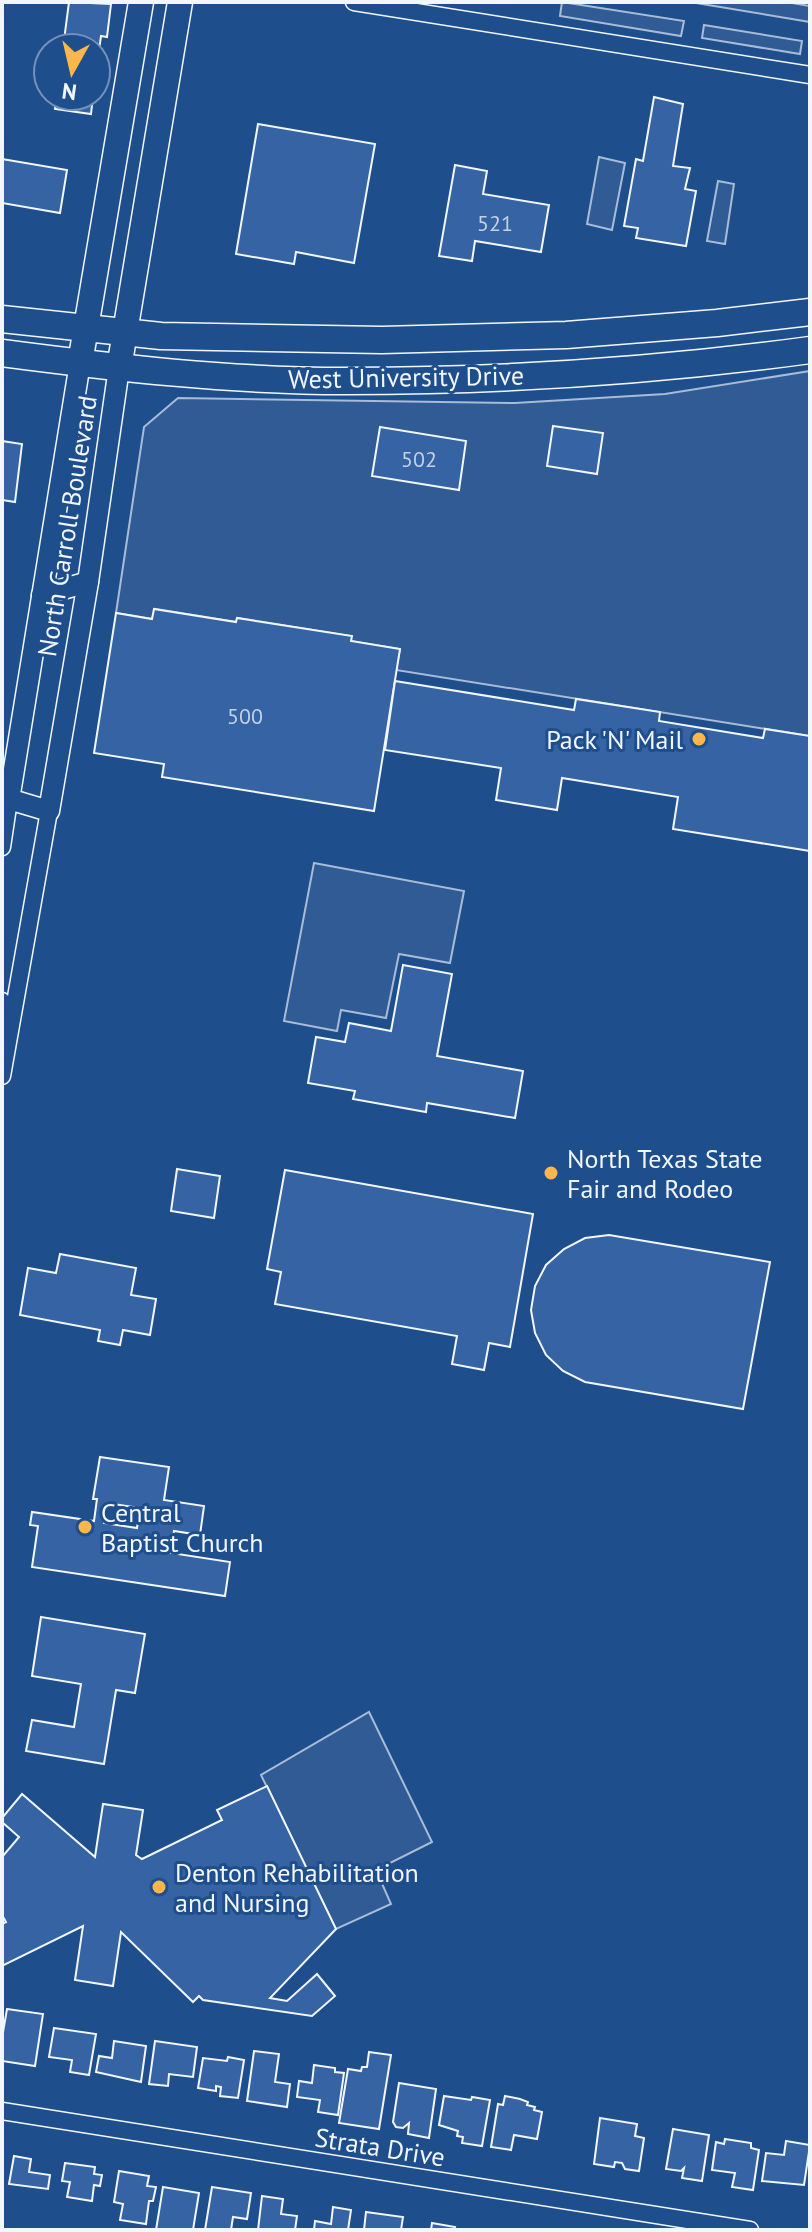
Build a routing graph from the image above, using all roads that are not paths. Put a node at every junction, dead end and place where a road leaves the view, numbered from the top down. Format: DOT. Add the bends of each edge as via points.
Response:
graph roads {
  1 [pos="141,2"];
  2 [pos="180,2"];
  3 [pos="354,2"];
  4 [pos="810,75"];
  5 [pos="810,312"];
  6 [pos="2,319"];
  7 [pos="86,329"];
  8 [pos="125,333"];
  9 [pos="810,350"];
  10 [pos="2,353"];
  11 [pos="80,363"];
  12 [pos="119,368"];
  13 [pos="88,582"];
  14 [pos="42,595"];
  15 [pos="5,799"];
  16 [pos="49,811"];
  17 [pos="2,847"];
  18 [pos="2,1001"];
  19 [pos="5,1059"];
  20 [pos="2,1076"];
  21 [pos="2,2111"];
  22 [pos="750,2230"];
  1 -- 7 [label="main road, North Carroll Boulevard"];
  2 -- 8 [label="main road, North Carroll Boulevard"];
  3 -- 4 [label="street"];
  5 -- 8 [label="main road, West University Drive" via="504,337 322,340"];
  6 -- 7 [label="main road, West University Drive"];
  7 -- 8 [label="main road, West University Drive"];
  7 -- 11 [label="main road, North Carroll Boulevard"];
  8 -- 12 [label="main road, North Carroll Boulevard"];
  9 -- 12 [label="main road, West University Drive" via="531,376 344,381"];
  10 -- 11 [label="main road, West University Drive"];
  11 -- 12 [label="main road, West University Drive"];
  11 -- 14 [label="street, North Carroll Boulevard"];
  12 -- 13 [label="street, North Carroll Boulevard"];
  13 -- 14 [label="street"];
  13 -- 16 [label="street, North Carroll Boulevard"];
  14 -- 15 [label="street, North Carroll Boulevard"];
  15 -- 16 [label="street"];
  15 -- 17 [label="street, North Carroll Boulevard"];
  16 -- 19 [label="street, North Carroll Boulevard"];
  18 -- 19 [label="street, North Carroll Boulevard"];
  19 -- 20 [label="street, North Carroll Boulevard"];
  21 -- 22 [label="street, Strata Drive"];
}
